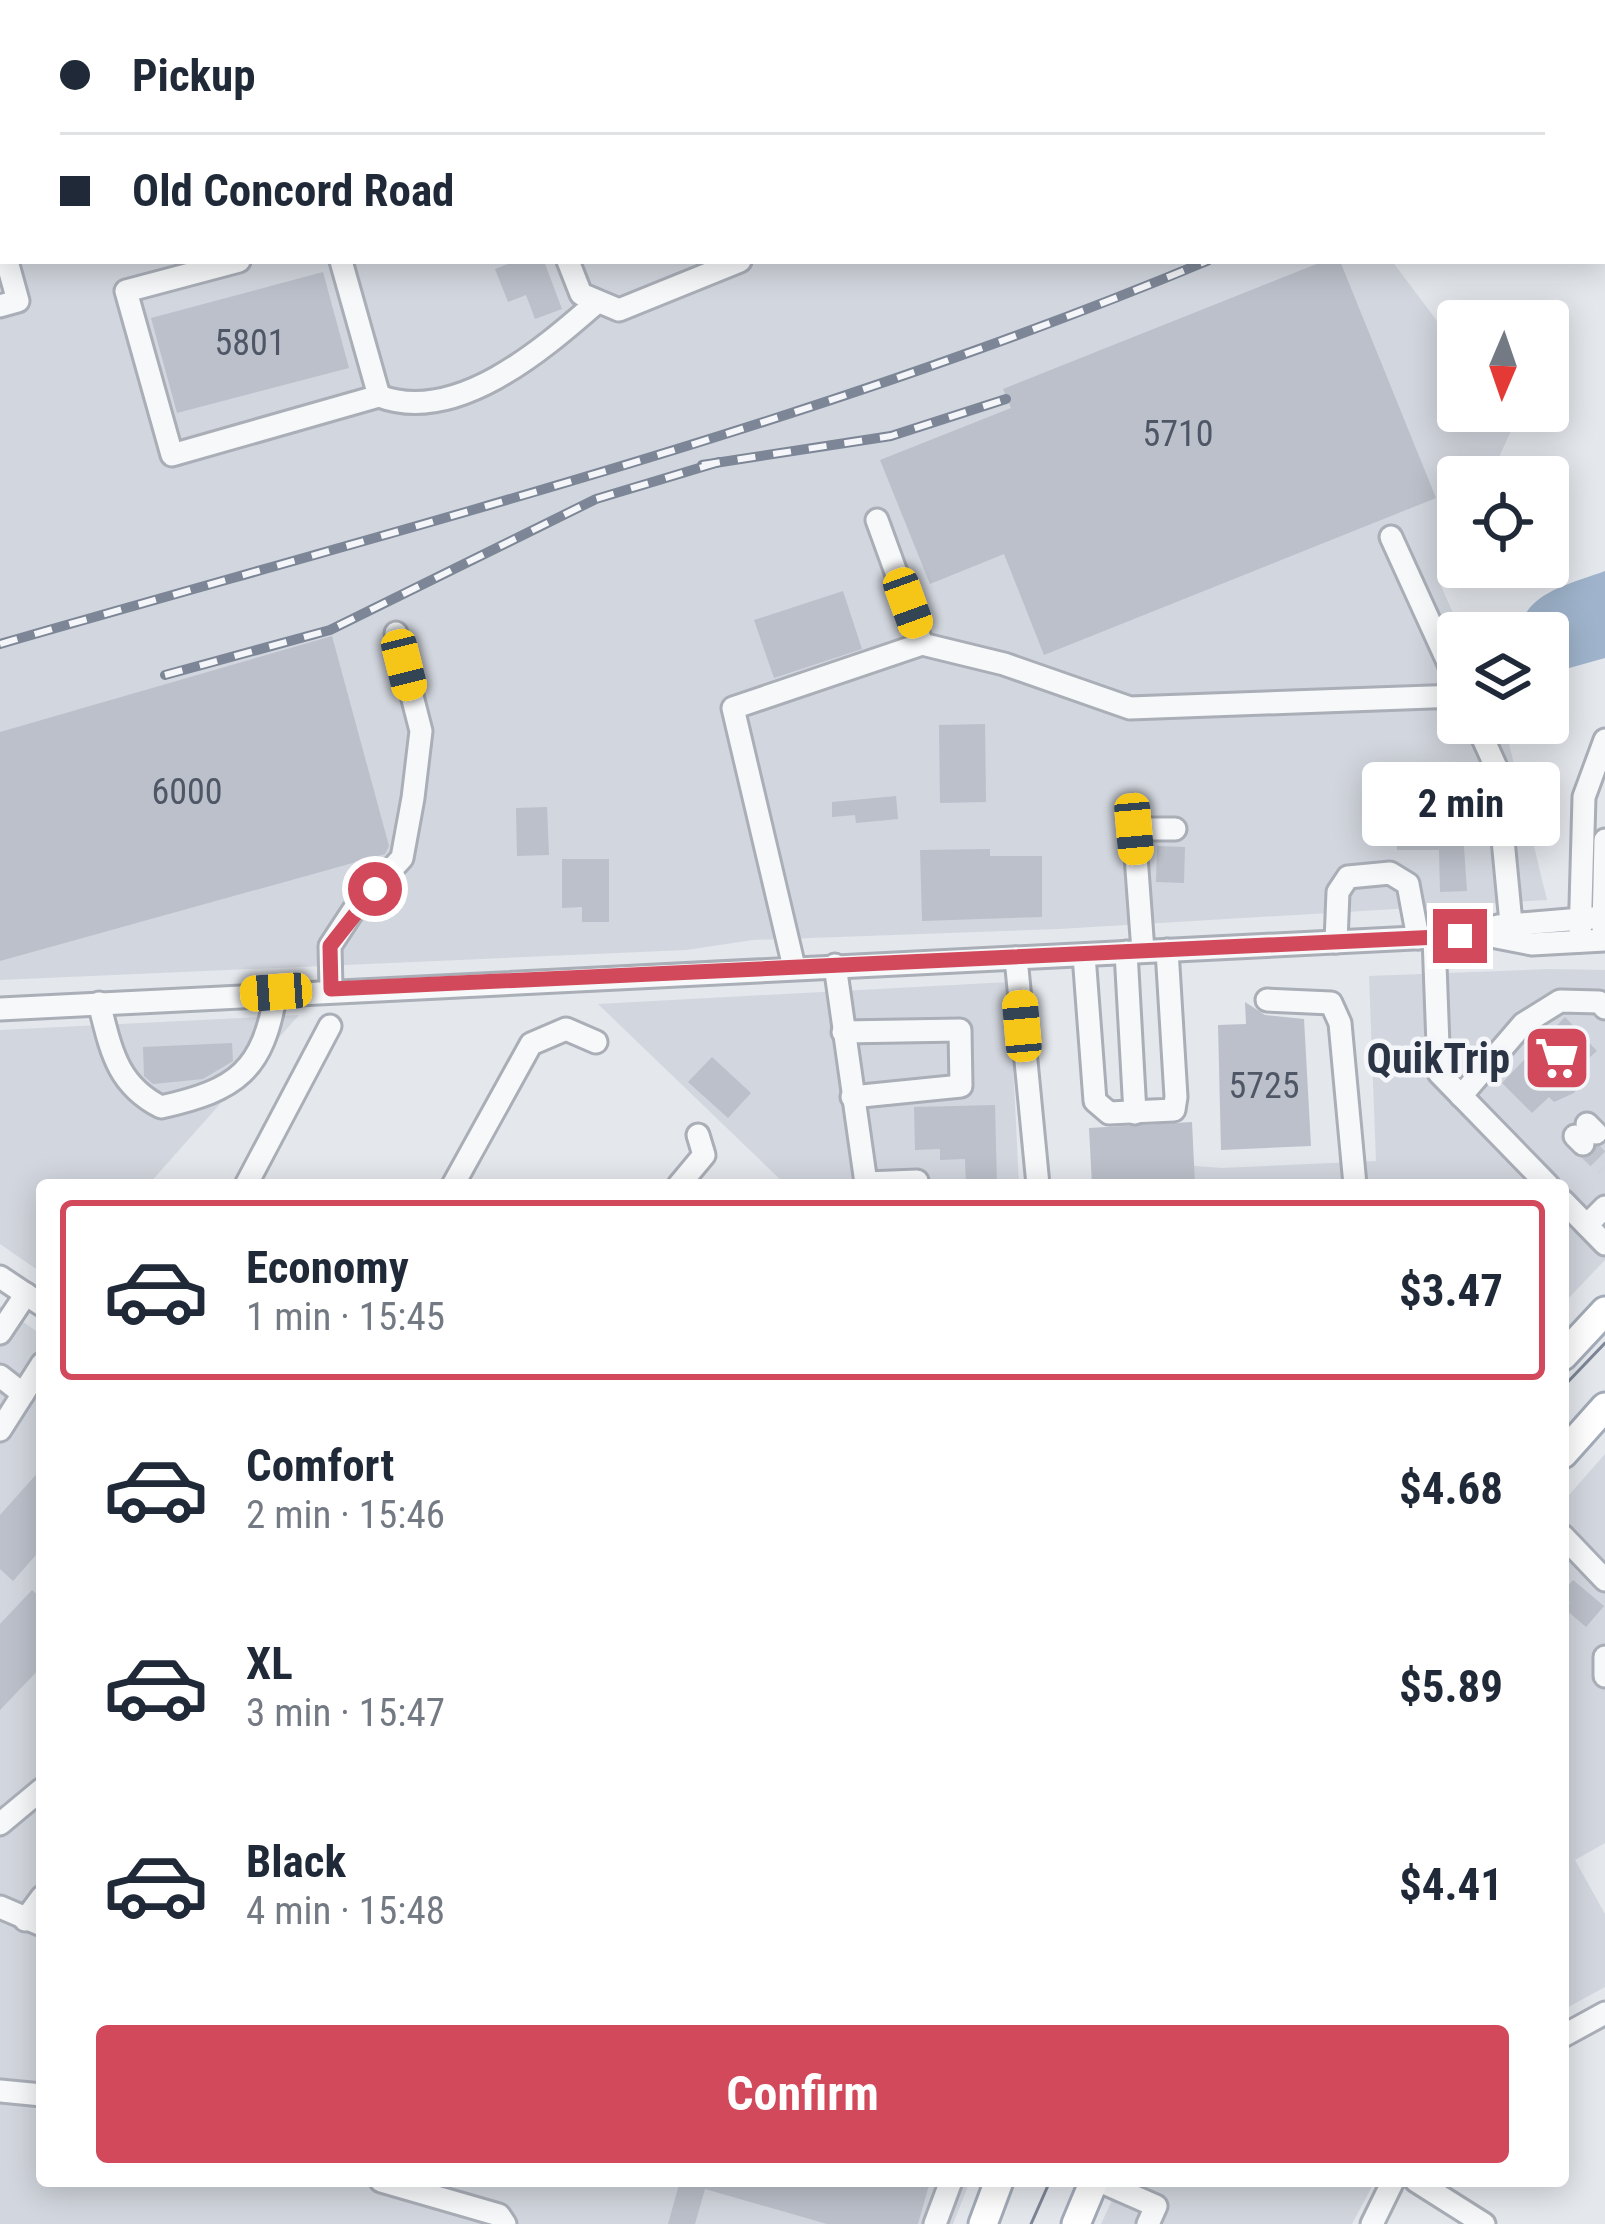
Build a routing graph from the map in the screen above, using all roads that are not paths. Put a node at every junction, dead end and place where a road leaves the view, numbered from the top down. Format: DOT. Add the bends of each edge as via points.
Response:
graph roads {
  1 [pos="8,264"];
  2 [pos="149,264"];
  3 [pos="228,264"];
  4 [pos="342,264"];
  5 [pos="569,264"];
  6 [pos="733,264"];
  7 [pos="155,284"];
  8 [pos="596,303"];
  9 [pos="0,306"];
  10 [pos="379,396"];
  11 [pos="878,520"];
  12 [pos="1390,537"];
  13 [pos="396,633"];
  14 [pos="1437,639"];
  15 [pos="922,644"];
  16 [pos="1437,697"];
  17 [pos="1605,740"];
  18 [pos="1486,744"];
  19 [pos="1175,829"];
  20 [pos="1605,840"];
  21 [pos="1511,923"];
  22 [pos="1596,929"];
  23 [pos="1486,935"];
  24 [pos="1426,937"];
  25 [pos="1336,942"];
  26 [pos="1167,950"];
  27 [pos="1135,952"];
  28 [pos="1084,955"];
  29 [pos="1016,958"];
  30 [pos="835,965"];
  31 [pos="794,967"];
  32 [pos="331,989"];
  33 [pos="276,992"];
  34 [pos="1267,1000"];
  35 [pos="99,1003"];
  36 [pos="1605,1008"];
  37 [pos="0,1009"];
  38 [pos="330,1027"];
  39 [pos="843,1032"];
  40 [pos="596,1042"];
  41 [pos="1461,1096"];
  42 [pos="852,1097"];
  43 [pos="1135,1113"];
  44 [pos="698,1135"];
  45 [pos="249,1179"];
  46 [pos="456,1179"];
  47 [pos="684,1179"];
  48 [pos="865,1179"];
  49 [pos="1037,1179"];
  50 [pos="1354,1179"];
  51 [pos="1542,1179"];
  52 [pos="1569,1207"];
  53 [pos="1605,1207"];
  54 [pos="1587,1226"];
  55 [pos="1605,1244"];
  56 [pos="0,1277"];
  57 [pos="34,1299"];
  58 [pos="1605,1311"];
  59 [pos="0,1333"];
  60 [pos="1569,1350"];
  61 [pos="36,1373"];
  62 [pos="0,1376"];
  63 [pos="22,1394"];
  64 [pos="1605,1407"];
  65 [pos="0,1430"];
  66 [pos="1569,1447"];
  67 [pos="1569,1542"];
  68 [pos="1605,1580"];
  69 [pos="1605,1658"];
  70 [pos="1605,1676"];
  71 [pos="36,1794"];
  72 [pos="0,1824"];
  73 [pos="0,1907"];
  74 [pos="34,1923"];
  75 [pos="1605,2013"];
  76 [pos="1569,2033"];
  77 [pos="0,2091"];
  78 [pos="36,2094"];
  79 [pos="402,2187"];
  80 [pos="949,2187"];
  81 [pos="997,2187"];
  82 [pos="1094,2187"];
  83 [pos="1111,2187"];
  84 [pos="1390,2187"];
  85 [pos="1425,2187"];
  86 [pos="506,2224"];
  87 [pos="935,2224"];
  88 [pos="983,2224"];
  89 [pos="1076,2224"];
  90 [pos="1148,2224"];
  91 [pos="1372,2224"];
  92 [pos="1484,2224"];
  1 -- 9 [label="street" via="18,301"];
  2 -- 7 [label="street"];
  3 -- 7 [label="street"];
  4 -- 10 [label="street"];
  5 -- 8 [label="street" via="580,294"];
  6 -- 8 [label="street" via="619,310"];
  7 -- 10 [label="street" via="126,291 172,455"];
  8 -- 10 [label="street" via="493,381 406,406"];
  11 -- 15 [label="street"];
  12 -- 14 [label="street"];
  13 -- 32 [label="street" via="421,731 406,838 397,866 330,946"];
  15 -- 16 [label="street" via="1130,708"];
  15 -- 31 [label="street" via="733,708"];
  17 -- 22 [label="street" via="1584,797"];
  18 -- 21 [label="street" via="1496,767"];
  19 -- 27 [label="street" via="1134,829"];
  20 -- 22 [label="street"];
  21 -- 22 [label="street"];
  21 -- 23 [label="street"];
  22 -- 23 [label="street" via="1519,944"];
  23 -- 24 [label="street"];
  24 -- 25 [label="street"];
  24 -- 25 [label="street" via="1408,884 1390,873 1348,878 1338,892"];
  24 -- 41 [label="street" via="1439,1073"];
  25 -- 26 [label="street"];
  26 -- 27 [label="street"];
  26 -- 43 [label="street" via="1174,1110"];
  27 -- 28 [label="street"];
  27 -- 43 [label="street"];
  28 -- 29 [label="street"];
  28 -- 43 [label="street" via="1095,1101 1108,1113"];
  29 -- 30 [label="street"];
  29 -- 49 [label="street"];
  30 -- 31 [label="street"];
  30 -- 39 [label="street"];
  31 -- 32 [label="street"];
  32 -- 33 [label="street"];
  33 -- 35 [label="street"];
  33 -- 35 [label="street" via="253,1065 235,1084 161,1107 137,1094 117,1068"];
  34 -- 50 [label="street" via="1331,1003 1340,1023"];
  35 -- 37 [label="street"];
  36 -- 41 [label="street" via="1560,1001 1523,1024"];
  38 -- 45 [label="street"];
  39 -- 42 [label="street"];
  39 -- 42 [label="street" via="960,1030 962,1086"];
  40 -- 46 [label="street" via="566,1029 532,1044"];
  41 -- 51 [label="street"];
  42 -- 48 [label="street"];
  44 -- 47 [label="street" via="704,1155"];
  52 -- 54 [label="street"];
  53 -- 54 [label="street"];
  54 -- 55 [label="street"];
  56 -- 57 [label="street"];
  57 -- 59 [label="street"];
  58 -- 60 [label="main road"];
  61 -- 63 [label="street"];
  62 -- 63 [label="street"];
  63 -- 65 [label="street"];
  64 -- 66 [label="main road"];
  67 -- 68 [label="street"];
  69 -- 70 [label="street"];
  71 -- 72 [label="street"];
  73 -- 74 [label="street"];
  75 -- 76 [label="street"];
  77 -- 78 [label="street"];
  79 -- 86 [label="street" via="499,2215"];
  80 -- 87 [label="street"];
  81 -- 88 [label="main road"];
  82 -- 89 [label="main road"];
  83 -- 90 [label="street" via="1156,2206"];
  84 -- 91 [label="street"];
  85 -- 92 [label="street"];
}
